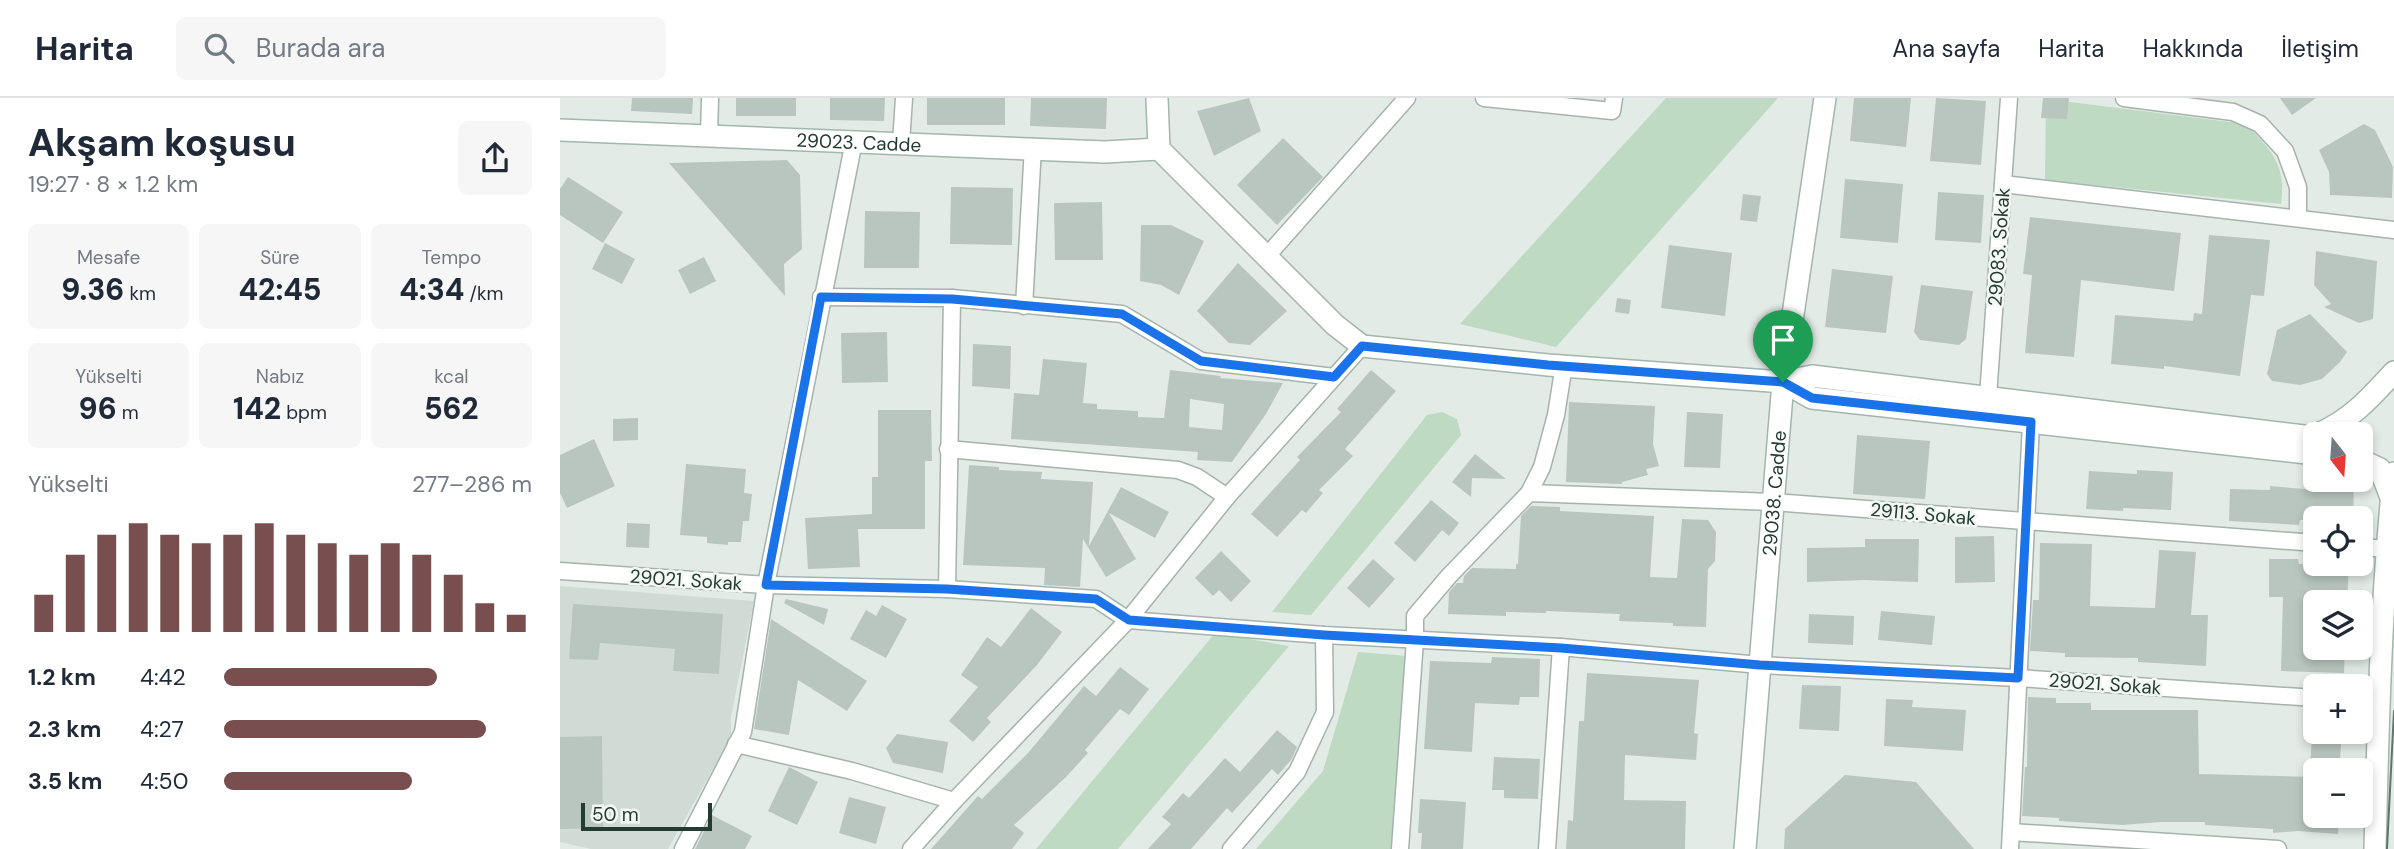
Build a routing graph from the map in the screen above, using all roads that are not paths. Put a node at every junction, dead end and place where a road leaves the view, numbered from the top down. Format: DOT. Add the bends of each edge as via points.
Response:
graph roads {
  1 [pos="710,98"];
  2 [pos="904,98"];
  3 [pos="1157,98"];
  4 [pos="1407,98"];
  5 [pos="1484,98"];
  6 [pos="1614,98"];
  7 [pos="1825,98"];
  8 [pos="2009,98"];
  9 [pos="2124,98"];
  10 [pos="560,130"];
  11 [pos="709,135"];
  12 [pos="854,141"];
  13 [pos="901,143"];
  14 [pos="1033,148"];
  15 [pos="1159,149"];
  16 [pos="2003,184"];
  17 [pos="2298,218"];
  18 [pos="2394,230"];
  19 [pos="1266,257"];
  20 [pos="821,297"];
  21 [pos="952,299"];
  22 [pos="1024,306"];
  23 [pos="1362,346"];
  24 [pos="1564,365"];
  25 [pos="2394,372"];
  26 [pos="1334,377"];
  27 [pos="1783,382"];
  28 [pos="1988,397"];
  29 [pos="2031,422"];
  30 [pos="2343,422"];
  31 [pos="2303,436"];
  32 [pos="948,449"];
  33 [pos="2303,453"];
  34 [pos="2373,465"];
  35 [pos="2394,473"];
  36 [pos="1529,493"];
  37 [pos="1227,497"];
  38 [pos="2391,498"];
  39 [pos="1773,502"];
  40 [pos="2025,522"];
  41 [pos="2303,542"];
  42 [pos="2373,548"];
  43 [pos="2387,549"];
  44 [pos="560,571"];
  45 [pos="766,585"];
  46 [pos="947,589"];
  47 [pos="1129,620"];
  48 [pos="1324,635"];
  49 [pos="1415,640"];
  50 [pos="1561,648"];
  51 [pos="1760,665"];
  52 [pos="2373,675"];
  53 [pos="2018,678"];
  54 [pos="2303,697"];
  55 [pos="736,744"];
  56 [pos="2371,744"];
  57 [pos="954,801"];
  58 [pos="2011,832"];
  59 [pos="683,849"];
  60 [pos="911,849"];
  61 [pos="1230,849"];
  62 [pos="1400,849"];
  63 [pos="1547,849"];
  64 [pos="1745,849"];
  65 [pos="2010,849"];
  66 [pos="2278,849"];
  67 [pos="2375,849"];
  1 -- 11 [label="street"];
  2 -- 13 [label="street"];
  3 -- 15 [label="street"];
  4 -- 19 [label="street"];
  5 -- 6 [label="street" via="1612,111"];
  7 -- 27 [label="street, 29038. Cadde"];
  8 -- 16 [label="street, 29083. Sokak"];
  9 -- 17 [label="street" via="2233,112 2260,124 2285,151 2298,187"];
  10 -- 11 [label="street, 29023. Cadde"];
  11 -- 12 [label="street, 29023. Cadde"];
  12 -- 13 [label="street, 29023. Cadde"];
  12 -- 20 [label="street"];
  13 -- 14 [label="street, 29023. Cadde"];
  14 -- 15 [label="street, 29023. Cadde"];
  14 -- 22 [label="street"];
  15 -- 19 [label="street"];
  16 -- 17 [label="street"];
  16 -- 28 [label="street, 29083. Sokak"];
  17 -- 18 [label="street"];
  19 -- 23 [label="street"];
  20 -- 21 [label="street"];
  20 -- 45 [label="street"];
  21 -- 22 [label="street"];
  21 -- 32 [label="street"];
  22 -- 26 [label="street" via="1122,314 1201,361"];
  23 -- 24 [label="street"];
  23 -- 26 [label="street"];
  24 -- 27 [label="street"];
  24 -- 36 [label="street" via="1542,467"];
  25 -- 30 [label="street"];
  26 -- 37 [label="street"];
  27 -- 28 [label="street" via="1812,376"];
  27 -- 29 [label="street" via="1812,398"];
  27 -- 39 [label="street, 29038. Cadde"];
  28 -- 31 [label="street"];
  29 -- 33 [label="street"];
  29 -- 40 [label="street"];
  32 -- 37 [label="street" via="1178,470"];
  32 -- 46 [label="street"];
  34 -- 38 [label="street" via="2381,468"];
  35 -- 38 [label="street"];
  36 -- 39 [label="street, 29113. Sokak"];
  36 -- 49 [label="street" via="1415,617"];
  37 -- 47 [label="street"];
  38 -- 43 [label="street"];
  39 -- 40 [label="street, 29113. Sokak"];
  39 -- 51 [label="street, 29038. Cadde"];
  40 -- 41 [label="street, 29113. Sokak"];
  40 -- 53 [label="street"];
  42 -- 43 [label="street"];
  43 -- 52 [label="street"];
  44 -- 45 [label="street, 29021. Sokak"];
  45 -- 46 [label="street, 29021. Sokak"];
  45 -- 55 [label="street" via="743,732"];
  46 -- 47 [label="street, 29021. Sokak" via="1096,599"];
  47 -- 48 [label="street, 29021. Sokak"];
  47 -- 57 [label="street"];
  48 -- 49 [label="street, 29021. Sokak"];
  48 -- 61 [label="street" via="1325,712 1297,772"];
  49 -- 50 [label="street, 29021. Sokak"];
  49 -- 62 [label="street"];
  50 -- 51 [label="street, 29021. Sokak"];
  50 -- 63 [label="street"];
  51 -- 53 [label="street, 29021. Sokak"];
  51 -- 64 [label="street, 29038. Cadde"];
  53 -- 54 [label="street, 29021. Sokak"];
  53 -- 58 [label="street"];
  55 -- 57 [label="street"];
  55 -- 59 [label="street"];
  56 -- 67 [label="street"];
  57 -- 60 [label="street"];
  58 -- 65 [label="street"];
  58 -- 66 [label="street"];
}
